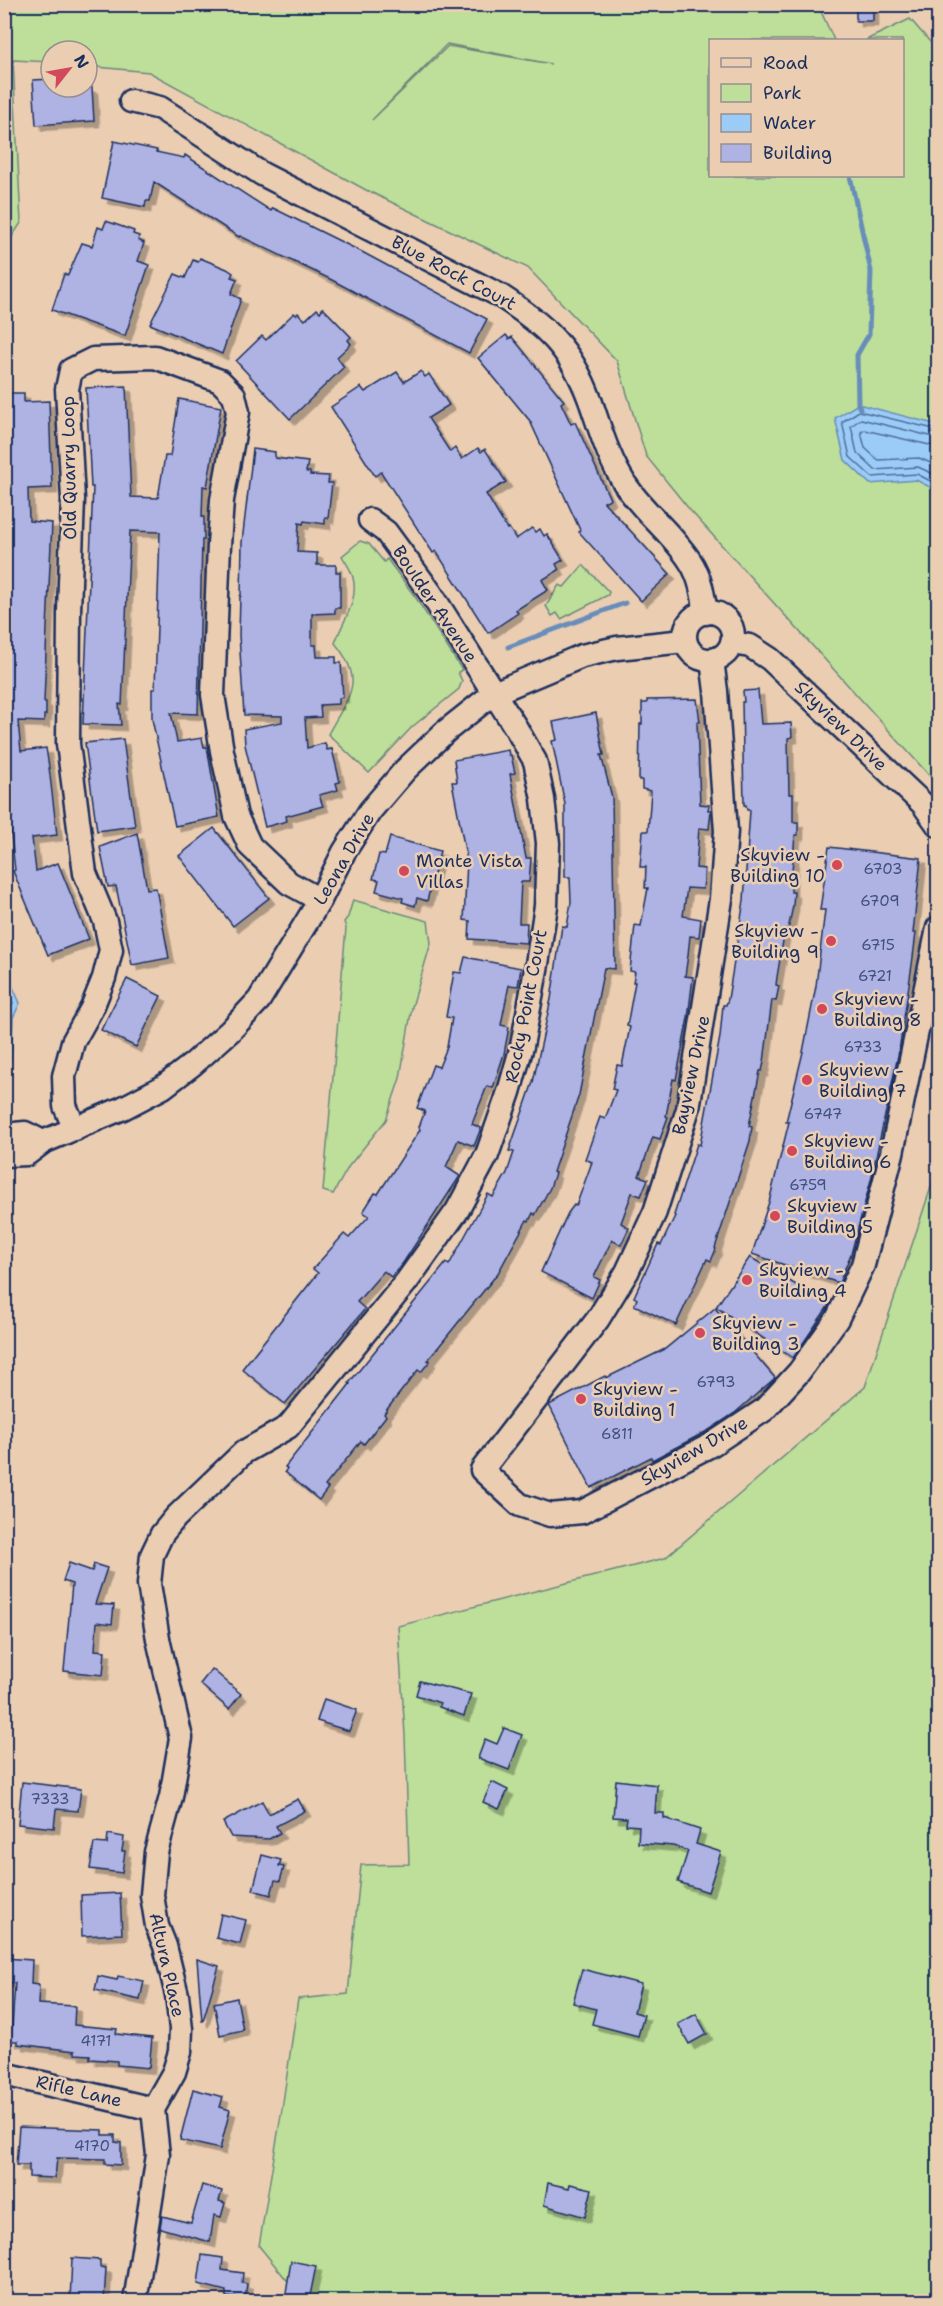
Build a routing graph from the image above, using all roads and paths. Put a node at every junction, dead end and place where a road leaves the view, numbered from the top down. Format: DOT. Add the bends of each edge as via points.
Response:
graph roads {
  1 [pos="131,101"];
  2 [pos="370,520"];
  3 [pos="706,613"];
  4 [pos="685,640"];
  5 [pos="732,642"];
  6 [pos="712,660"];
  7 [pos="494,693"];
  8 [pos="939,825"];
  9 [pos="320,900"];
  10 [pos="939,928"];
  11 [pos="75,1129"];
  12 [pos="4,1135"];
  13 [pos="44,1142"];
  14 [pos="4,1155"];
  15 [pos="482,1470"];
  16 [pos="152,1555"];
  17 [pos="4,2074"];
  18 [pos="153,2109"];
  19 [pos="135,2301"];
  1 -- 3 [label="street, Blue Rock Court" via="160,108 262,174 499,295 533,317 576,367 613,463 626,486 690,560 699,578"];
  2 -- 7 [label="street, Boulder Avenue" via="386,532 430,592"];
  3 -- 4 [label="street" via="688,624"];
  3 -- 5 [label="street" via="716,613 729,622"];
  4 -- 6 [label="street" via="693,654"];
  4 -- 7 [label="street, Leona Drive" via="582,656"];
  5 -- 6 [label="street" via="723,656"];
  5 -- 8 [label="street, Skyview Drive" via="750,646 770,658 923,804"];
  6 -- 15 [label="street, Bayview Drive" via="726,831 721,899 688,1109 655,1212 627,1272 598,1319"];
  7 -- 9 [label="street, Leona Drive" via="405,770 370,811"];
  7 -- 16 [label="street, Rocky Point Court" via="535,761 548,843 546,906 522,1046 487,1155 462,1201 407,1281 288,1427 243,1452 176,1517"];
  9 -- 11 [label="street, Leona Drive" via="259,1000 230,1031 163,1087"];
  9 -- 11 [label="street, Old Quarry Loop" via="289,883 250,846 236,816 222,751 214,684 222,500 238,412 234,395 219,381 155,357 93,359 71,370 67,389 73,499 68,744 85,873 105,921 111,950 92,1008 73,1042 64,1076 65,1106"];
  10 -- 15 [label="street, Skyview Drive" via="892,1153 863,1265 837,1319 799,1372 764,1410 711,1445 582,1512 550,1515 520,1505"];
  11 -- 13 [label="street, Leona Drive"];
  12 -- 13 [label="street" via="25,1133"];
  13 -- 14 [label="street, Leona Drive" via="27,1154"];
  16 -- 18 [label="street, Altura Place" via="149,1584 181,1738 156,1852 152,1895 177,1995 180,2052 174,2072"];
  17 -- 18 [label="street, Rifle Lane"];
  18 -- 19 [label="street" via="158,2155"];
}
